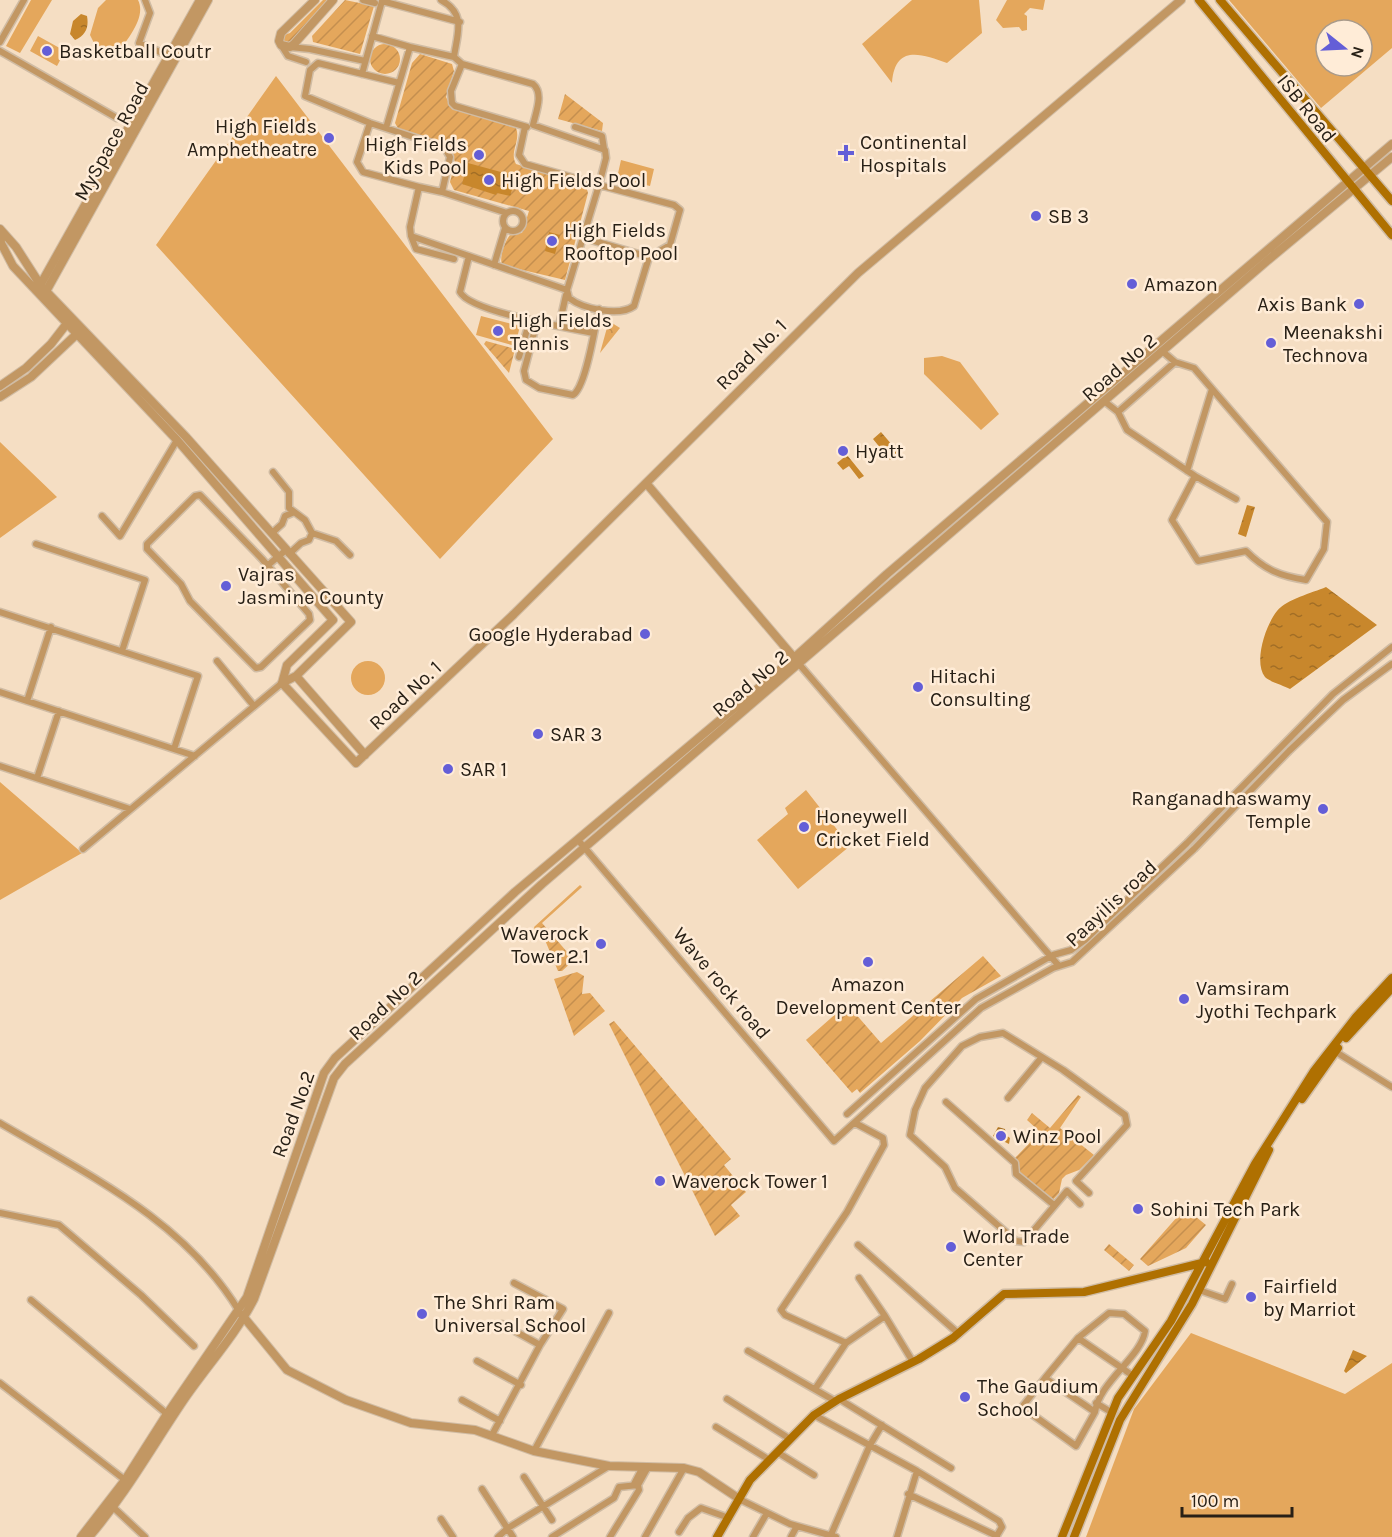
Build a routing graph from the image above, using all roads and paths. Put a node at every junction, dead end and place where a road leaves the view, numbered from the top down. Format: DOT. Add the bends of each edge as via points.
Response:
graph roads {
  1 [pos="24,0"];
  2 [pos="145,0"];
  3 [pos="200,0"];
  4 [pos="208,0"];
  5 [pos="315,0"];
  6 [pos="333,0"];
  7 [pos="363,0"];
  8 [pos="441,0"];
  9 [pos="1181,0"];
  10 [pos="1199,0"];
  11 [pos="1220,0"];
  12 [pos="375,3"];
  13 [pos="460,22"];
  14 [pos="372,36"];
  15 [pos="0,42"];
  16 [pos="286,46"];
  17 [pos="410,47"];
  18 [pos="0,51"];
  19 [pos="169,56"];
  20 [pos="454,57"];
  21 [pos="365,61"];
  22 [pos="306,62"];
  23 [pos="462,64"];
  24 [pos="362,74"];
  25 [pos="399,83"];
  26 [pos="117,118"];
  27 [pos="370,123"];
  28 [pos="533,125"];
  29 [pos="525,127"];
  30 [pos="386,128"];
  31 [pos="575,128"];
  32 [pos="1392,144"];
  33 [pos="604,150"];
  34 [pos="1392,157"];
  35 [pos="1368,173"];
  36 [pos="599,185"];
  37 [pos="1350,186"];
  38 [pos="419,187"];
  39 [pos="442,192"];
  40 [pos="1392,201"];
  41 [pos="507,213"];
  42 [pos="505,228"];
  43 [pos="0,229"];
  44 [pos="1392,235"];
  45 [pos="411,236"];
  46 [pos="584,238"];
  47 [pos="469,256"];
  48 [pos="649,256"];
  49 [pos="454,259"];
  50 [pos="494,265"];
  51 [pos="41,292"];
  52 [pos="566,292"];
  53 [pos="599,309"];
  54 [pos="69,321"];
  55 [pos="533,321"];
  56 [pos="559,326"];
  57 [pos="80,331"];
  58 [pos="594,333"];
  59 [pos="1162,351"];
  60 [pos="519,357"];
  61 [pos="1175,362"];
  62 [pos="0,386"];
  63 [pos="1212,389"];
  64 [pos="0,397"];
  65 [pos="1104,400"];
  66 [pos="1118,412"];
  67 [pos="177,440"];
  68 [pos="1187,471"];
  69 [pos="273,472"];
  70 [pos="1195,476"];
  71 [pos="645,483"];
  72 [pos="1236,499"];
  73 [pos="292,513"];
  74 [pos="102,516"];
  75 [pos="272,533"];
  76 [pos="312,533"];
  77 [pos="36,544"];
  78 [pos="287,552"];
  79 [pos="350,555"];
  80 [pos="278,557"];
  81 [pos="285,565"];
  82 [pos="267,566"];
  83 [pos="275,575"];
  84 [pos="0,612"];
  85 [pos="51,627"];
  86 [pos="1392,647"];
  87 [pos="122,651"];
  88 [pos="797,661"];
  89 [pos="217,662"];
  90 [pos="1392,664"];
  91 [pos="296,676"];
  92 [pos="282,683"];
  93 [pos="0,692"];
  94 [pos="27,700"];
  95 [pos="254,706"];
  96 [pos="59,711"];
  97 [pos="174,749"];
  98 [pos="365,755"];
  99 [pos="195,756"];
  100 [pos="0,766"];
  101 [pos="37,778"];
  102 [pos="130,809"];
  103 [pos="578,840"];
  104 [pos="584,848"];
  105 [pos="83,849"];
  106 [pos="515,892"];
  107 [pos="1053,955"];
  108 [pos="1059,966"];
  109 [pos="1392,978"];
  110 [pos="1392,988"];
  111 [pos="976,999"];
  112 [pos="981,1008"];
  113 [pos="1335,1052"];
  114 [pos="1042,1057"];
  115 [pos="1392,1087"];
  116 [pos="1008,1098"];
  117 [pos="946,1102"];
  118 [pos="847,1114"];
  119 [pos="0,1123"];
  120 [pos="855,1123"];
  121 [pos="834,1141"];
  122 [pos="1076,1181"];
  123 [pos="1067,1191"];
  124 [pos="1089,1193"];
  125 [pos="1080,1204"];
  126 [pos="1054,1205"];
  127 [pos="0,1213"];
  128 [pos="858,1245"];
  129 [pos="1207,1263"];
  130 [pos="859,1278"];
  131 [pos="514,1283"];
  132 [pos="1232,1284"];
  133 [pos="1198,1290"];
  134 [pos="31,1300"];
  135 [pos="609,1313"];
  136 [pos="241,1315"];
  137 [pos="885,1316"];
  138 [pos="501,1324"];
  139 [pos="959,1334"];
  140 [pos="1078,1338"];
  141 [pos="846,1343"];
  142 [pos="540,1345"];
  143 [pos="194,1346"];
  144 [pos="748,1351"];
  145 [pos="477,1361"];
  146 [pos="913,1362"];
  147 [pos="1121,1367"];
  148 [pos="1132,1375"];
  149 [pos="1045,1378"];
  150 [pos="0,1383"];
  151 [pos="520,1385"];
  152 [pos="815,1389"];
  153 [pos="727,1399"];
  154 [pos="462,1400"];
  155 [pos="837,1400"];
  156 [pos="1096,1403"];
  157 [pos="1095,1412"];
  158 [pos="1111,1412"];
  159 [pos="166,1414"];
  160 [pos="814,1415"];
  161 [pos="500,1421"];
  162 [pos="882,1425"];
  163 [pos="716,1427"];
  164 [pos="492,1435"];
  165 [pos="790,1439"];
  166 [pos="870,1445"];
  167 [pos="534,1451"];
  168 [pos="777,1452"];
  169 [pos="768,1459"];
  170 [pos="609,1466"];
  171 [pos="645,1467"];
  172 [pos="684,1467"];
  173 [pos="951,1468"];
  174 [pos="917,1471"];
  175 [pos="814,1475"];
  176 [pos="524,1477"];
  177 [pos="125,1480"];
  178 [pos="636,1485"];
  179 [pos="482,1489"];
  180 [pos="908,1494"];
  181 [pos="741,1500"];
  182 [pos="544,1507"];
  183 [pos="114,1508"];
  184 [pos="767,1513"];
  185 [pos="729,1518"];
  186 [pos="441,1519"];
  187 [pos="552,1520"];
  188 [pos="797,1526"];
  189 [pos="508,1528"];
  190 [pos="679,1532"];
  191 [pos="562,1534"];
  192 [pos="817,1535"];
  193 [pos="832,1536"];
  194 [pos="81,1537"];
  195 [pos="89,1537"];
  196 [pos="145,1537"];
  197 [pos="453,1537"];
  198 [pos="498,1537"];
  199 [pos="513,1537"];
  200 [pos="552,1537"];
  201 [pos="610,1537"];
  202 [pos="645,1537"];
  203 [pos="717,1537"];
  204 [pos="753,1537"];
  205 [pos="791,1537"];
  206 [pos="897,1537"];
  207 [pos="997,1537"];
  208 [pos="1062,1537"];
  209 [pos="1074,1537"];
  1 -- 15 [label="street"];
  2 -- 19 [label="street" via="150,13 139,43"];
  3 -- 19 [label="street, MySpace Road"];
  4 -- 51 [label="street, MySpace Road"];
  5 -- 16 [label="street" via="281,33 279,41"];
  6 -- 16 [label="street"];
  7 -- 12 [label="street"];
  8 -- 13 [label="street" via="454,10"];
  9 -- 71 [label="street, Road No. 1" via="858,273"];
  10 -- 37 [label="main road, ISB Road"];
  11 -- 35 [label="main road, ISB Road"];
  13 -- 14 [label="street" via="381,1"];
  13 -- 20 [label="street"];
  14 -- 17 [label="street"];
  14 -- 21 [label="street"];
  16 -- 21 [label="street"];
  16 -- 22 [label="street" via="288,56"];
  17 -- 20 [label="street"];
  17 -- 25 [label="street"];
  18 -- 26 [label="street"];
  19 -- 51 [label="street, MySpace Road"];
  20 -- 23 [label="street"];
  21 -- 24 [label="street"];
  23 -- 28 [label="street" via="533,84 539,94"];
  23 -- 29 [label="street" via="451,91 452,104"];
  24 -- 25 [label="street"];
  24 -- 27 [label="street" via="318,63 310,70 305,96"];
  25 -- 30 [label="street"];
  27 -- 30 [label="street"];
  27 -- 38 [label="street" via="357,162 359,168"];
  28 -- 29 [label="street"];
  28 -- 33 [label="street"];
  29 -- 36 [label="street" via="519,155 525,164"];
  30 -- 39 [label="street" via="448,150"];
  31 -- 33 [label="street" via="602,136"];
  32 -- 35 [label="street, Road No 2"];
  33 -- 36 [label="street" via="606,158"];
  34 -- 35 [label="street, Road No 2"];
  35 -- 37 [label="street, Road No 2"];
  35 -- 40 [label="main road, ISB Road"];
  36 -- 46 [label="street"];
  36 -- 48 [label="street" via="678,207 670,245"];
  37 -- 44 [label="main road, ISB Road"];
  37 -- 59 [label="street, Road No 2"];
  37 -- 88 [label="street, Road No 2" via="887,574"];
  38 -- 39 [label="street"];
  38 -- 45 [label="street"];
  39 -- 41 [label="street"];
  41 -- 42 [label="street"];
  41 -- 42 [label="street" via="516,212 523,222 515,231"];
  42 -- 50 [label="street"];
  43 -- 51 [label="street" via="16,247"];
  43 -- 51 [label="street" via="1,243 13,266"];
  45 -- 47 [label="street"];
  45 -- 49 [label="street" via="416,249"];
  46 -- 48 [label="street"];
  46 -- 52 [label="street"];
  47 -- 50 [label="street"];
  47 -- 55 [label="street" via="461,284 463,297"];
  48 -- 53 [label="street" via="634,306 622,312"];
  50 -- 52 [label="street"];
  51 -- 54 [label="street"];
  52 -- 53 [label="street" via="573,301"];
  52 -- 56 [label="street"];
  53 -- 58 [label="street"];
  54 -- 57 [label="street"];
  54 -- 62 [label="street" via="43,352"];
  55 -- 56 [label="street"];
  55 -- 58 [label="street" via="524,371 526,380 539,388 573,395 578,391"];
  55 -- 60 [label="street"];
  56 -- 58 [label="street"];
  57 -- 64 [label="street" via="31,377"];
  57 -- 67 [label="street"];
  57 -- 75 [label="street"];
  59 -- 61 [label="street"];
  59 -- 65 [label="street, Road No 2"];
  61 -- 63 [label="street" via="1194,369"];
  61 -- 66 [label="street"];
  63 -- 68 [label="street"];
  63 -- 70 [label="street" via="1327,522 1323,549 1306,580 1280,576 1261,566 1246,551 1198,561 1172,520"];
  65 -- 66 [label="street"];
  65 -- 88 [label="street, Road No 2"];
  66 -- 68 [label="street" via="1127,430"];
  67 -- 74 [label="street" via="120,536"];
  67 -- 80 [label="street"];
  68 -- 70 [label="street"];
  69 -- 73 [label="street" via="289,492"];
  70 -- 72 [label="street"];
  71 -- 88 [label="street"];
  71 -- 98 [label="street, Road No. 1"];
  73 -- 75 [label="street"];
  73 -- 76 [label="street" via="305,520"];
  75 -- 78 [label="street"];
  76 -- 78 [label="street" via="309,540"];
  76 -- 79 [label="street" via="336,541"];
  77 -- 87 [label="street" via="145,580"];
  78 -- 80 [label="street"];
  78 -- 91 [label="street" via="351,622"];
  80 -- 81 [label="street"];
  80 -- 82 [label="street"];
  81 -- 83 [label="street"];
  81 -- 92 [label="street" via="333,620 287,665"];
  82 -- 83 [label="street"];
  82 -- 83 [label="street" via="201,495 195,496 147,544 149,555 181,584 190,601 256,668 310,620"];
  84 -- 85 [label="street"];
  85 -- 87 [label="street"];
  85 -- 94 [label="street"];
  86 -- 107 [label="street, Paayilis road" via="1333,694 1085,940 1071,950"];
  87 -- 97 [label="street" via="198,676"];
  88 -- 103 [label="street, Road No 2"];
  88 -- 104 [label="street, Road No 2"];
  88 -- 107 [label="street" via="992,891"];
  89 -- 95 [label="street"];
  90 -- 108 [label="street, Paayilis road" via="1343,700 1194,849 1072,962"];
  91 -- 92 [label="street"];
  91 -- 98 [label="street"];
  92 -- 95 [label="street"];
  92 -- 98 [label="street, Road No. 1" via="356,764"];
  93 -- 94 [label="street"];
  94 -- 96 [label="street"];
  95 -- 99 [label="street"];
  96 -- 97 [label="street"];
  96 -- 101 [label="street"];
  97 -- 99 [label="street"];
  99 -- 102 [label="street"];
  100 -- 101 [label="street"];
  101 -- 102 [label="street"];
  102 -- 105 [label="street"];
  103 -- 104 [label="street, Wave rock road"];
  103 -- 106 [label="street, Road No 2"];
  104 -- 121 [label="street, Wave rock road"];
  104 -- 136 [label="street, Road No 2" via="511,910 334,1078 254,1299"];
  106 -- 136 [label="street, Road No.2" via="335,1058 324,1073"];
  107 -- 108 [label="street"];
  107 -- 111 [label="street, Paayilis road"];
  108 -- 112 [label="street, Paayilis road"];
  109 -- 129 [label="main road" via="1314,1071 1255,1164"];
  110 -- 113 [label="main road"];
  111 -- 112 [label="street"];
  111 -- 118 [label="street, Paayilis road"];
  112 -- 120 [label="street, Paayilis road"];
  113 -- 115 [label="street"];
  113 -- 129 [label="main road" via="1267,1153"];
  114 -- 116 [label="street"];
  114 -- 122 [label="street" via="1125,1114 1127,1125"];
  114 -- 126 [label="street" via="1003,1033 980,1037 962,1046 924,1088 910,1135 945,1167 955,1188 1016,1241 1024,1242"];
  117 -- 126 [label="street" via="1015,1163 1016,1174"];
  119 -- 136 [label="street" via="120,1193 182,1240 210,1268"];
  120 -- 121 [label="street, Paayilis road"];
  120 -- 141 [label="street" via="883,1138 884,1145 821,1252 782,1307 782,1312"];
  122 -- 123 [label="street"];
  122 -- 124 [label="street"];
  123 -- 125 [label="street"];
  123 -- 126 [label="street"];
  127 -- 143 [label="street" via="59,1225 141,1294"];
  128 -- 139 [label="street"];
  129 -- 133 [label="main road"];
  129 -- 139 [label="main road" via="1084,1292 1005,1294"];
  129 -- 148 [label="main road"];
  130 -- 137 [label="street"];
  131 -- 142 [label="street" via="563,1309"];
  132 -- 133 [label="street" via="1225,1299"];
  133 -- 209 [label="main road" via="1120,1420"];
  134 -- 159 [label="street"];
  135 -- 167 [label="street"];
  136 -- 159 [label="street"];
  136 -- 164 [label="street" via="287,1370 346,1400 411,1423"];
  136 -- 183 [label="street"];
  137 -- 141 [label="street"];
  137 -- 146 [label="street"];
  138 -- 142 [label="street"];
  139 -- 146 [label="main road"];
  140 -- 147 [label="street"];
  140 -- 147 [label="street" via="1109,1313 1125,1314 1145,1334"];
  140 -- 149 [label="street"];
  141 -- 152 [label="street"];
  142 -- 151 [label="street"];
  144 -- 152 [label="street"];
  145 -- 151 [label="street"];
  146 -- 155 [label="main road"];
  147 -- 148 [label="street"];
  147 -- 156 [label="street"];
  148 -- 158 [label="main road"];
  149 -- 157 [label="street"];
  149 -- 157 [label="street" via="1022,1407 1076,1446"];
  150 -- 177 [label="street"];
  151 -- 161 [label="street"];
  152 -- 155 [label="street"];
  153 -- 165 [label="street"];
  154 -- 161 [label="street"];
  155 -- 160 [label="main road"];
  155 -- 162 [label="street"];
  156 -- 157 [label="street"];
  156 -- 158 [label="street"];
  158 -- 208 [label="main road"];
  159 -- 177 [label="street"];
  160 -- 165 [label="main road"];
  160 -- 166 [label="street"];
  161 -- 164 [label="street"];
  162 -- 166 [label="street"];
  162 -- 173 [label="street"];
  163 -- 169 [label="street"];
  164 -- 167 [label="street"];
  165 -- 168 [label="main road"];
  166 -- 174 [label="street"];
  166 -- 193 [label="street"];
  167 -- 170 [label="street"];
  168 -- 169 [label="main road"];
  168 -- 175 [label="street"];
  169 -- 181 [label="main road" via="750,1480"];
  170 -- 171 [label="street"];
  170 -- 182 [label="street"];
  171 -- 172 [label="street"];
  171 -- 178 [label="street"];
  172 -- 181 [label="street" via="699,1472"];
  172 -- 202 [label="street"];
  174 -- 180 [label="street"];
  174 -- 207 [label="street" via="1001,1522"];
  176 -- 182 [label="street"];
  177 -- 194 [label="street"];
  178 -- 191 [label="street" via="619,1487 614,1498"];
  178 -- 201 [label="street" via="639,1490"];
  179 -- 189 [label="street"];
  180 -- 206 [label="street"];
  180 -- 207 [label="street"];
  181 -- 184 [label="street"];
  181 -- 185 [label="main road"];
  182 -- 187 [label="street"];
  182 -- 189 [label="street"];
  183 -- 195 [label="street"];
  183 -- 196 [label="street"];
  184 -- 188 [label="street"];
  184 -- 204 [label="street"];
  185 -- 190 [label="street" via="701,1508"];
  185 -- 203 [label="main road"];
  186 -- 197 [label="street"];
  188 -- 192 [label="street"];
  188 -- 205 [label="street"];
  189 -- 198 [label="street"];
  189 -- 199 [label="street"];
  191 -- 200 [label="street"];
  192 -- 193 [label="street"];
}
